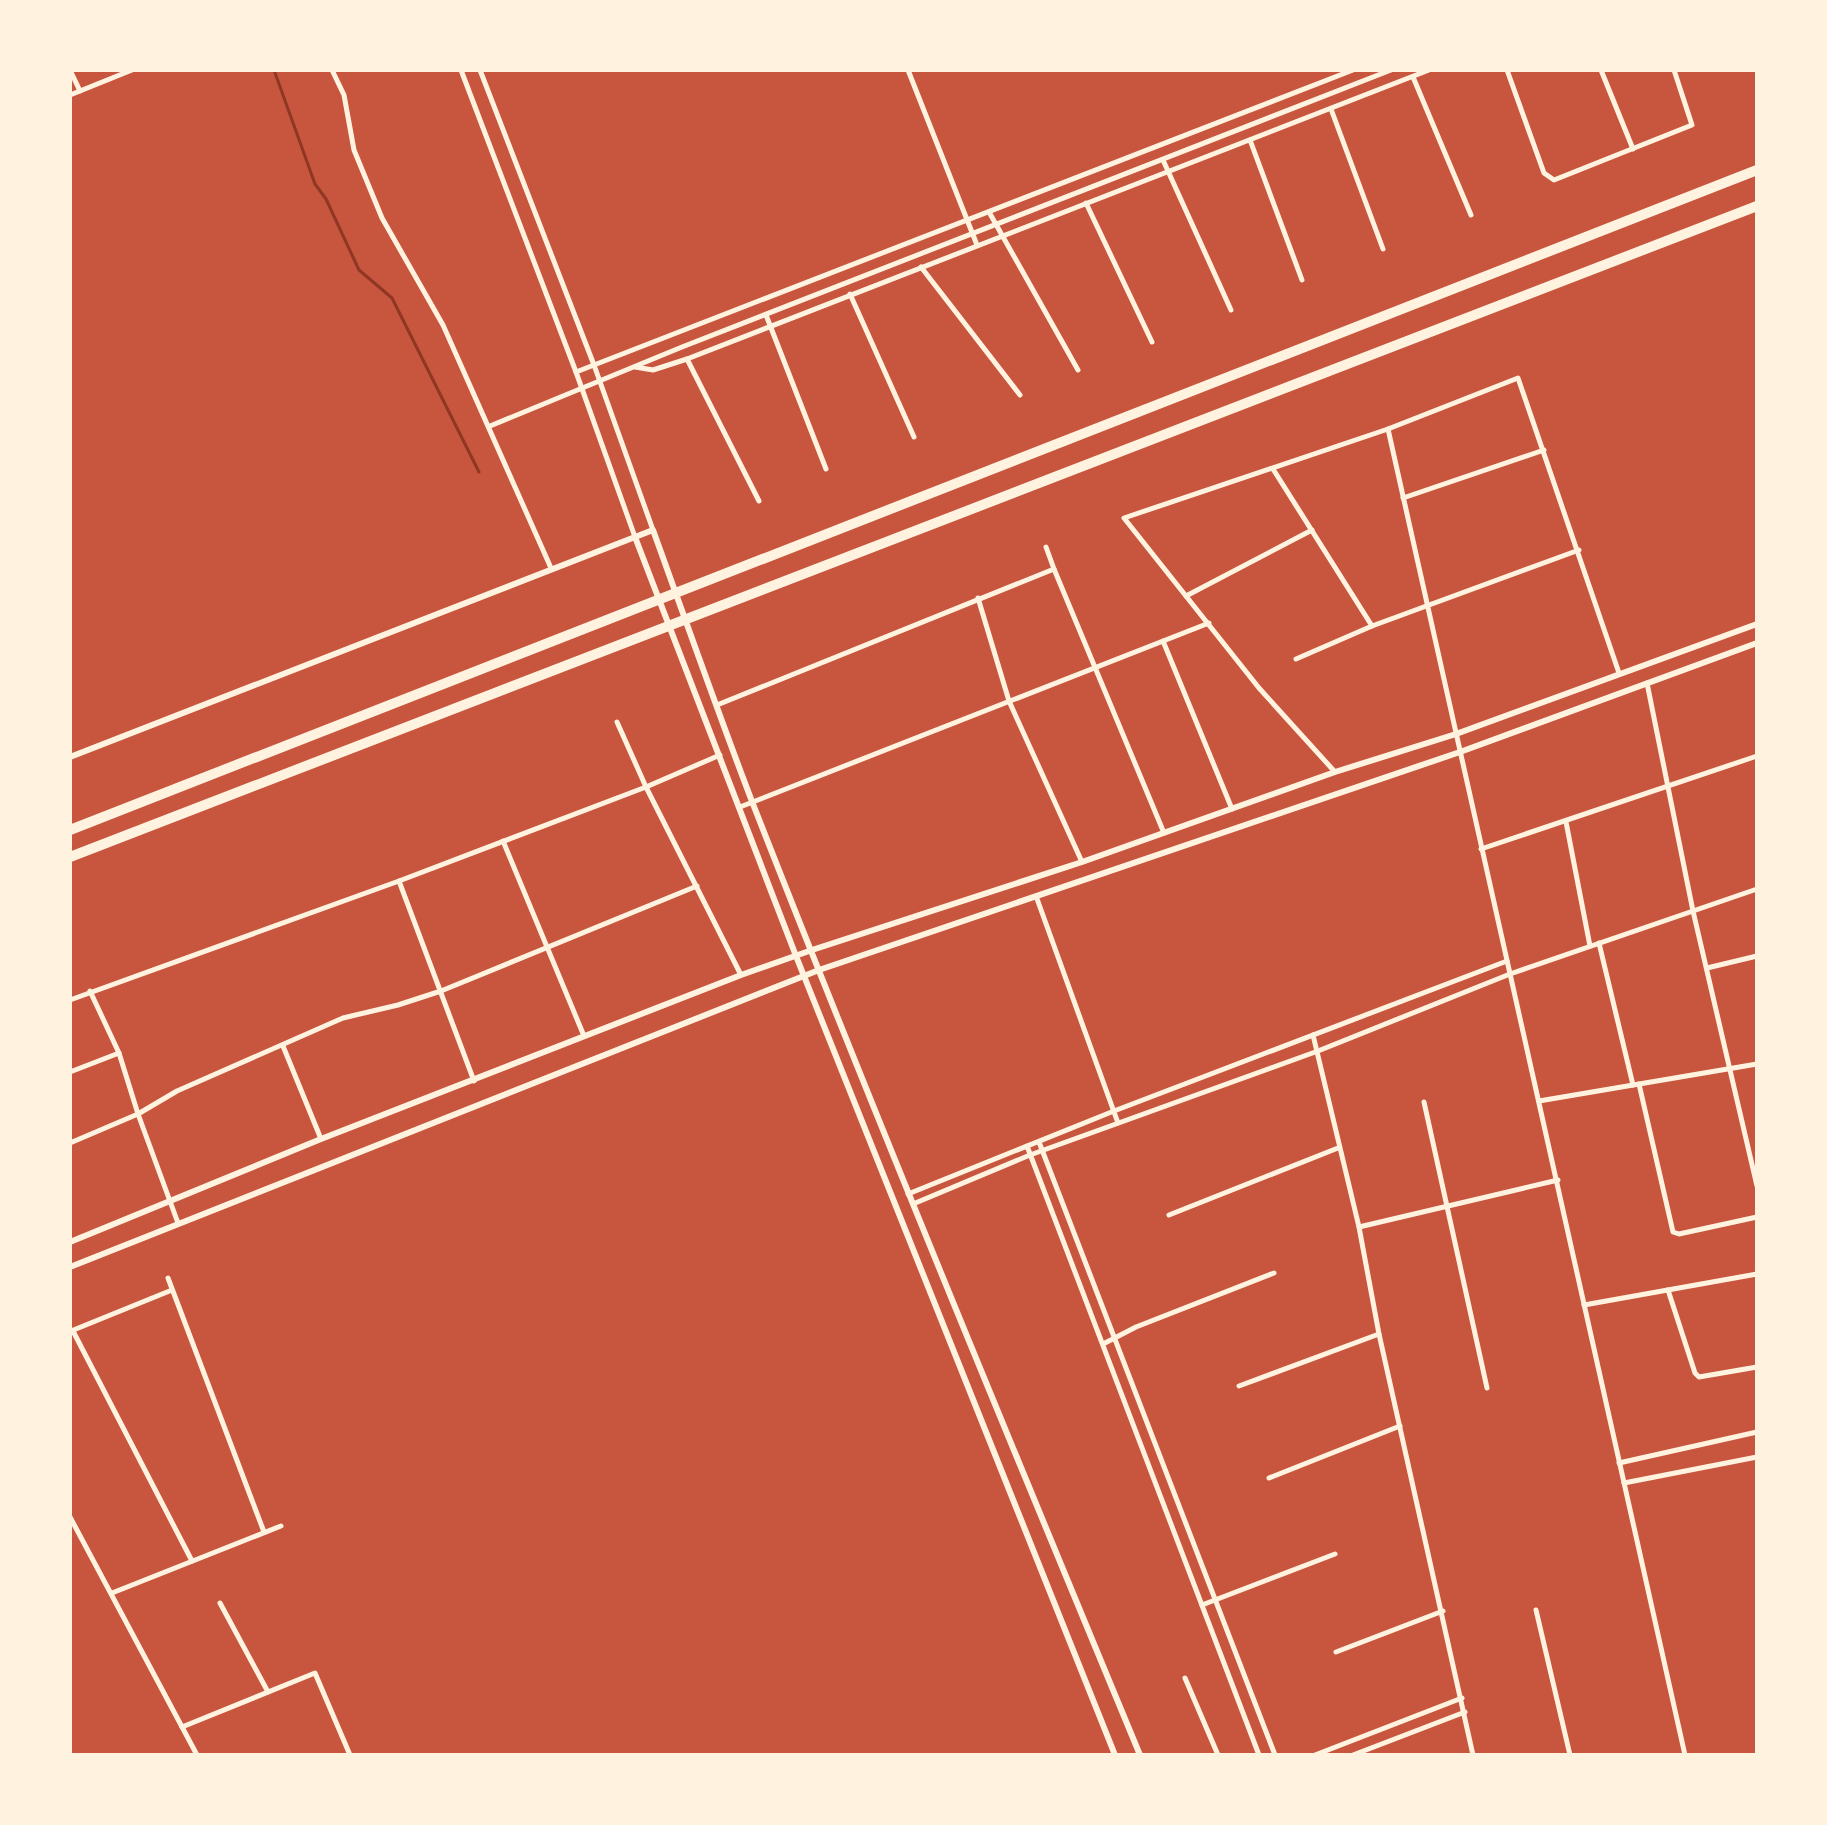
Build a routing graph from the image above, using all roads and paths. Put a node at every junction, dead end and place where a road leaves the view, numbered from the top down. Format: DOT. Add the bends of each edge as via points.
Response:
graph roads {
  1 [pos="70,70"];
  2 [pos="132,70"];
  3 [pos="332,70"];
  4 [pos="461,70"];
  5 [pos="480,70"];
  6 [pos="908,70"];
  7 [pos="1353,70"];
  8 [pos="1391,70"];
  9 [pos="1429,70"];
  10 [pos="1507,70"];
  11 [pos="1601,70"];
  12 [pos="1674,70"];
  13 [pos="1413,77"];
  14 [pos="80,91"];
  15 [pos="70,95"];
  16 [pos="1331,109"];
  17 [pos="1250,140"];
  18 [pos="1633,149"];
  19 [pos="1163,160"];
  20 [pos="1757,170"];
  21 [pos="1168,171"];
  22 [pos="1086,203"];
  23 [pos="1757,206"];
  24 [pos="989,212"];
  25 [pos="1471,215"];
  26 [pos="966,221"];
  27 [pos="995,224"];
  28 [pos="971,233"];
  29 [pos="1000,236"];
  30 [pos="977,245"];
  31 [pos="1383,249"];
  32 [pos="921,267"];
  33 [pos="1302,280"];
  34 [pos="850,294"];
  35 [pos="1231,310"];
  36 [pos="766,315"];
  37 [pos="770,326"];
  38 [pos="1152,342"];
  39 [pos="687,359"];
  40 [pos="594,365"];
  41 [pos="634,367"];
  42 [pos="1078,370"];
  43 [pos="576,372"];
  44 [pos="600,380"];
  45 [pos="583,389"];
  46 [pos="1020,395"];
  47 [pos="490,426"];
  48 [pos="1388,429"];
  49 [pos="914,437"];
  50 [pos="1544,450"];
  51 [pos="826,469"];
  52 [pos="1273,469"];
  53 [pos="1403,498"];
  54 [pos="759,501"];
  55 [pos="653,530"];
  56 [pos="1312,530"];
  57 [pos="635,537"];
  58 [pos="1046,547"];
  59 [pos="1579,550"];
  60 [pos="551,568"];
  61 [pos="1054,569"];
  62 [pos="1186,596"];
  63 [pos="978,598"];
  64 [pos="1428,606"];
  65 [pos="1209,623"];
  66 [pos="1757,624"];
  67 [pos="1372,626"];
  68 [pos="1163,641"];
  69 [pos="1757,643"];
  70 [pos="1296,659"];
  71 [pos="1094,668"];
  72 [pos="1619,673"];
  73 [pos="1647,683"];
  74 [pos="1009,701"];
  75 [pos="717,705"];
  76 [pos="617,722"];
  77 [pos="1456,734"];
  78 [pos="1460,752"];
  79 [pos="720,755"];
  80 [pos="1757,756"];
  81 [pos="70,757"];
  82 [pos="1335,772"];
  83 [pos="646,787"];
  84 [pos="1667,788"];
  85 [pos="753,802"];
  86 [pos="740,807"];
  87 [pos="1232,809"];
  88 [pos="1566,822"];
  89 [pos="70,830"];
  90 [pos="1164,833"];
  91 [pos="503,841"];
  92 [pos="1481,849"];
  93 [pos="70,857"];
  94 [pos="1082,862"];
  95 [pos="399,881"];
  96 [pos="697,886"];
  97 [pos="1757,889"];
  98 [pos="1036,896"];
  99 [pos="1693,911"];
  100 [pos="1599,943"];
  101 [pos="547,947"];
  102 [pos="1590,947"];
  103 [pos="812,950"];
  104 [pos="796,956"];
  105 [pos="1757,956"];
  106 [pos="1507,961"];
  107 [pos="1707,968"];
  108 [pos="819,970"];
  109 [pos="1510,974"];
  110 [pos="741,975"];
  111 [pos="804,977"];
  112 [pos="90,991"];
  113 [pos="441,991"];
  114 [pos="70,1000"];
  115 [pos="1313,1035"];
  116 [pos="584,1037"];
  117 [pos="283,1046"];
  118 [pos="1318,1051"];
  119 [pos="119,1053"];
  120 [pos="1757,1064"];
  121 [pos="1731,1068"];
  122 [pos="70,1072"];
  123 [pos="474,1081"];
  124 [pos="1636,1084"];
  125 [pos="1539,1101"];
  126 [pos="1424,1102"];
  127 [pos="1114,1111"];
  128 [pos="138,1114"];
  129 [pos="1118,1123"];
  130 [pos="321,1139"];
  131 [pos="1039,1142"];
  132 [pos="70,1143"];
  133 [pos="1027,1146"];
  134 [pos="1338,1148"];
  135 [pos="1042,1151"];
  136 [pos="1030,1155"];
  137 [pos="1755,1167"];
  138 [pos="1558,1180"];
  139 [pos="1757,1186"];
  140 [pos="908,1194"];
  141 [pos="170,1200"];
  142 [pos="912,1204"];
  143 [pos="1448,1204"];
  144 [pos="1169,1215"];
  145 [pos="1757,1217"];
  146 [pos="178,1223"];
  147 [pos="1359,1227"];
  148 [pos="70,1242"];
  149 [pos="70,1267"];
  150 [pos="1274,1273"];
  151 [pos="1757,1274"];
  152 [pos="168,1278"];
  153 [pos="172,1290"];
  154 [pos="1668,1290"];
  155 [pos="1584,1305"];
  156 [pos="72,1331"];
  157 [pos="1379,1334"];
  158 [pos="1114,1339"];
  159 [pos="1103,1344"];
  160 [pos="1757,1367"];
  161 [pos="1239,1386"];
  162 [pos="1487,1388"];
  163 [pos="991,1396"];
  164 [pos="974,1402"];
  165 [pos="1400,1426"];
  166 [pos="1757,1432"];
  167 [pos="1757,1457"];
  168 [pos="1619,1463"];
  169 [pos="1269,1478"];
  170 [pos="1624,1483"];
  171 [pos="70,1517"];
  172 [pos="281,1526"];
  173 [pos="264,1532"];
  174 [pos="1335,1554"];
  175 [pos="192,1561"];
  176 [pos="112,1593"];
  177 [pos="1214,1601"];
  178 [pos="220,1603"];
  179 [pos="1202,1605"];
  180 [pos="1536,1610"];
  181 [pos="1443,1611"];
  182 [pos="1336,1652"];
  183 [pos="1185,1678"];
  184 [pos="268,1692"];
  185 [pos="1462,1698"];
  186 [pos="1465,1712"];
  187 [pos="182,1727"];
  188 [pos="347,1754"];
  189 [pos="197,1755"];
  190 [pos="1115,1755"];
  191 [pos="1140,1755"];
  192 [pos="1218,1755"];
  193 [pos="1259,1755"];
  194 [pos="1275,1755"];
  195 [pos="1315,1755"];
  196 [pos="1353,1755"];
  197 [pos="1473,1755"];
  198 [pos="1570,1755"];
  199 [pos="1685,1755"];
  1 -- 14 [label="street"];
  2 -- 14 [label="street"];
  3 -- 47 [label="street" via="344,95 354,150 382,218 431,303"];
  4 -- 43 [label="street"];
  5 -- 40 [label="street"];
  6 -- 26 [label="street"];
  7 -- 24 [label="street"];
  8 -- 19 [label="street"];
  9 -- 13 [label="street"];
  10 -- 18 [label="street" via="1548,178"];
  11 -- 18 [label="street"];
  12 -- 18 [label="street" via="1692,125"];
  13 -- 16 [label="street"];
  13 -- 25 [label="street"];
  14 -- 15 [label="street"];
  16 -- 17 [label="street"];
  16 -- 31 [label="street"];
  17 -- 21 [label="street"];
  17 -- 33 [label="street"];
  19 -- 21 [label="street"];
  19 -- 27 [label="street"];
  20 -- 89 [label="highway"];
  21 -- 22 [label="street"];
  21 -- 35 [label="street"];
  22 -- 29 [label="street"];
  22 -- 38 [label="street"];
  23 -- 93 [label="highway"];
  24 -- 26 [label="street"];
  24 -- 27 [label="street"];
  26 -- 28 [label="street"];
  26 -- 40 [label="street"];
  27 -- 28 [label="street"];
  27 -- 29 [label="street"];
  28 -- 30 [label="street"];
  28 -- 36 [label="street"];
  29 -- 30 [label="street"];
  29 -- 42 [label="street"];
  30 -- 32 [label="street"];
  32 -- 34 [label="street"];
  32 -- 46 [label="street"];
  34 -- 37 [label="street"];
  34 -- 49 [label="street"];
  36 -- 37 [label="street"];
  36 -- 41 [label="street"];
  37 -- 39 [label="street"];
  37 -- 51 [label="street"];
  39 -- 41 [label="street" via="653,370"];
  39 -- 54 [label="street"];
  40 -- 43 [label="street"];
  40 -- 44 [label="street"];
  41 -- 44 [label="street"];
  43 -- 45 [label="street"];
  44 -- 45 [label="street"];
  44 -- 55 [label="street"];
  45 -- 47 [label="street"];
  45 -- 57 [label="street"];
  47 -- 60 [label="street"];
  48 -- 50 [label="street" via="1518,378"];
  48 -- 52 [label="street"];
  48 -- 53 [label="street"];
  50 -- 53 [label="street"];
  50 -- 59 [label="street"];
  52 -- 56 [label="street"];
  52 -- 62 [label="street" via="1124,518"];
  53 -- 64 [label="street"];
  55 -- 57 [label="street"];
  55 -- 75 [label="street"];
  56 -- 62 [label="street"];
  56 -- 67 [label="street"];
  57 -- 60 [label="street"];
  57 -- 79 [label="street"];
  58 -- 61 [label="street"];
  59 -- 64 [label="street"];
  59 -- 72 [label="street"];
  60 -- 81 [label="street"];
  61 -- 63 [label="street"];
  61 -- 71 [label="street"];
  62 -- 65 [label="street"];
  63 -- 74 [label="street"];
  63 -- 75 [label="street"];
  64 -- 67 [label="street"];
  64 -- 77 [label="street"];
  65 -- 68 [label="street"];
  65 -- 82 [label="street"];
  66 -- 72 [label="street"];
  67 -- 70 [label="street"];
  68 -- 71 [label="street"];
  68 -- 87 [label="street"];
  69 -- 73 [label="street"];
  71 -- 74 [label="street"];
  71 -- 90 [label="street"];
  72 -- 77 [label="street"];
  73 -- 78 [label="street"];
  73 -- 84 [label="street"];
  74 -- 85 [label="street"];
  74 -- 94 [label="street"];
  75 -- 85 [label="street"];
  76 -- 83 [label="street"];
  77 -- 78 [label="street"];
  77 -- 82 [label="street"];
  78 -- 92 [label="street"];
  78 -- 98 [label="street"];
  79 -- 83 [label="street"];
  79 -- 86 [label="street"];
  80 -- 84 [label="street"];
  82 -- 87 [label="street"];
  83 -- 91 [label="street"];
  83 -- 96 [label="street"];
  84 -- 88 [label="street"];
  84 -- 99 [label="street"];
  85 -- 86 [label="street"];
  85 -- 103 [label="street"];
  86 -- 104 [label="street"];
  87 -- 90 [label="street"];
  88 -- 92 [label="street"];
  88 -- 102 [label="street"];
  90 -- 94 [label="street"];
  91 -- 95 [label="street"];
  91 -- 101 [label="street"];
  92 -- 106 [label="street"];
  94 -- 103 [label="street"];
  95 -- 112 [label="street"];
  95 -- 113 [label="street"];
  96 -- 101 [label="street"];
  96 -- 110 [label="street"];
  97 -- 99 [label="street"];
  98 -- 108 [label="street"];
  98 -- 127 [label="street"];
  99 -- 100 [label="street"];
  99 -- 107 [label="street"];
  100 -- 102 [label="street"];
  100 -- 124 [label="street"];
  101 -- 113 [label="street"];
  101 -- 116 [label="street"];
  102 -- 109 [label="street"];
  103 -- 104 [label="street"];
  103 -- 108 [label="street"];
  104 -- 110 [label="street"];
  104 -- 111 [label="street"];
  105 -- 107 [label="street"];
  106 -- 109 [label="street"];
  106 -- 115 [label="street"];
  107 -- 121 [label="street"];
  108 -- 111 [label="street"];
  108 -- 140 [label="street"];
  109 -- 118 [label="street"];
  109 -- 125 [label="street"];
  110 -- 116 [label="street"];
  111 -- 146 [label="street"];
  111 -- 164 [label="street"];
  112 -- 114 [label="street"];
  112 -- 119 [label="street"];
  113 -- 117 [label="street" via="343,1018"];
  113 -- 123 [label="street"];
  115 -- 118 [label="street"];
  115 -- 127 [label="street"];
  116 -- 123 [label="street"];
  117 -- 128 [label="street" via="177,1091"];
  117 -- 130 [label="street"];
  118 -- 129 [label="street"];
  118 -- 134 [label="street"];
  119 -- 122 [label="street"];
  119 -- 128 [label="street"];
  120 -- 121 [label="street"];
  121 -- 124 [label="street"];
  121 -- 137 [label="street"];
  123 -- 130 [label="street"];
  124 -- 125 [label="street"];
  124 -- 145 [label="street" via="1673,1232"];
  125 -- 138 [label="street"];
  126 -- 143 [label="street"];
  127 -- 129 [label="street"];
  127 -- 131 [label="street"];
  128 -- 132 [label="street"];
  128 -- 141 [label="street"];
  129 -- 135 [label="street"];
  130 -- 141 [label="street"];
  131 -- 133 [label="street"];
  131 -- 135 [label="street"];
  133 -- 136 [label="street"];
  133 -- 140 [label="street"];
  134 -- 144 [label="street"];
  134 -- 147 [label="street"];
  135 -- 136 [label="street"];
  135 -- 158 [label="street"];
  136 -- 142 [label="street"];
  136 -- 159 [label="street"];
  137 -- 139 [label="street"];
  138 -- 143 [label="street"];
  138 -- 155 [label="street"];
  140 -- 142 [label="street"];
  141 -- 146 [label="street"];
  141 -- 148 [label="street"];
  142 -- 163 [label="street"];
  143 -- 147 [label="street"];
  143 -- 162 [label="street"];
  146 -- 149 [label="street"];
  147 -- 157 [label="street"];
  150 -- 158 [label="street"];
  151 -- 154 [label="street"];
  152 -- 153 [label="street"];
  153 -- 156 [label="street"];
  153 -- 173 [label="street"];
  154 -- 155 [label="street"];
  154 -- 160 [label="street" via="1699,1377"];
  155 -- 168 [label="street"];
  156 -- 175 [label="street"];
  157 -- 161 [label="street"];
  157 -- 165 [label="street"];
  158 -- 159 [label="street"];
  158 -- 177 [label="street"];
  159 -- 179 [label="street"];
  163 -- 164 [label="street"];
  163 -- 191 [label="street"];
  164 -- 190 [label="street"];
  165 -- 169 [label="street"];
  165 -- 181 [label="street"];
  166 -- 168 [label="street"];
  167 -- 170 [label="street"];
  168 -- 170 [label="street"];
  170 -- 199 [label="street"];
  171 -- 176 [label="street"];
  172 -- 173 [label="street"];
  173 -- 175 [label="street"];
  174 -- 177 [label="street"];
  175 -- 176 [label="street"];
  176 -- 187 [label="street"];
  177 -- 179 [label="street"];
  177 -- 194 [label="street"];
  178 -- 184 [label="street"];
  179 -- 193 [label="street"];
  180 -- 198 [label="street"];
  181 -- 182 [label="street"];
  181 -- 185 [label="street"];
  183 -- 192 [label="street"];
  184 -- 187 [label="street"];
  184 -- 188 [label="street" via="315,1673"];
  185 -- 186 [label="street"];
  185 -- 195 [label="street"];
  186 -- 196 [label="street"];
  186 -- 197 [label="street"];
  187 -- 189 [label="street"];
}
